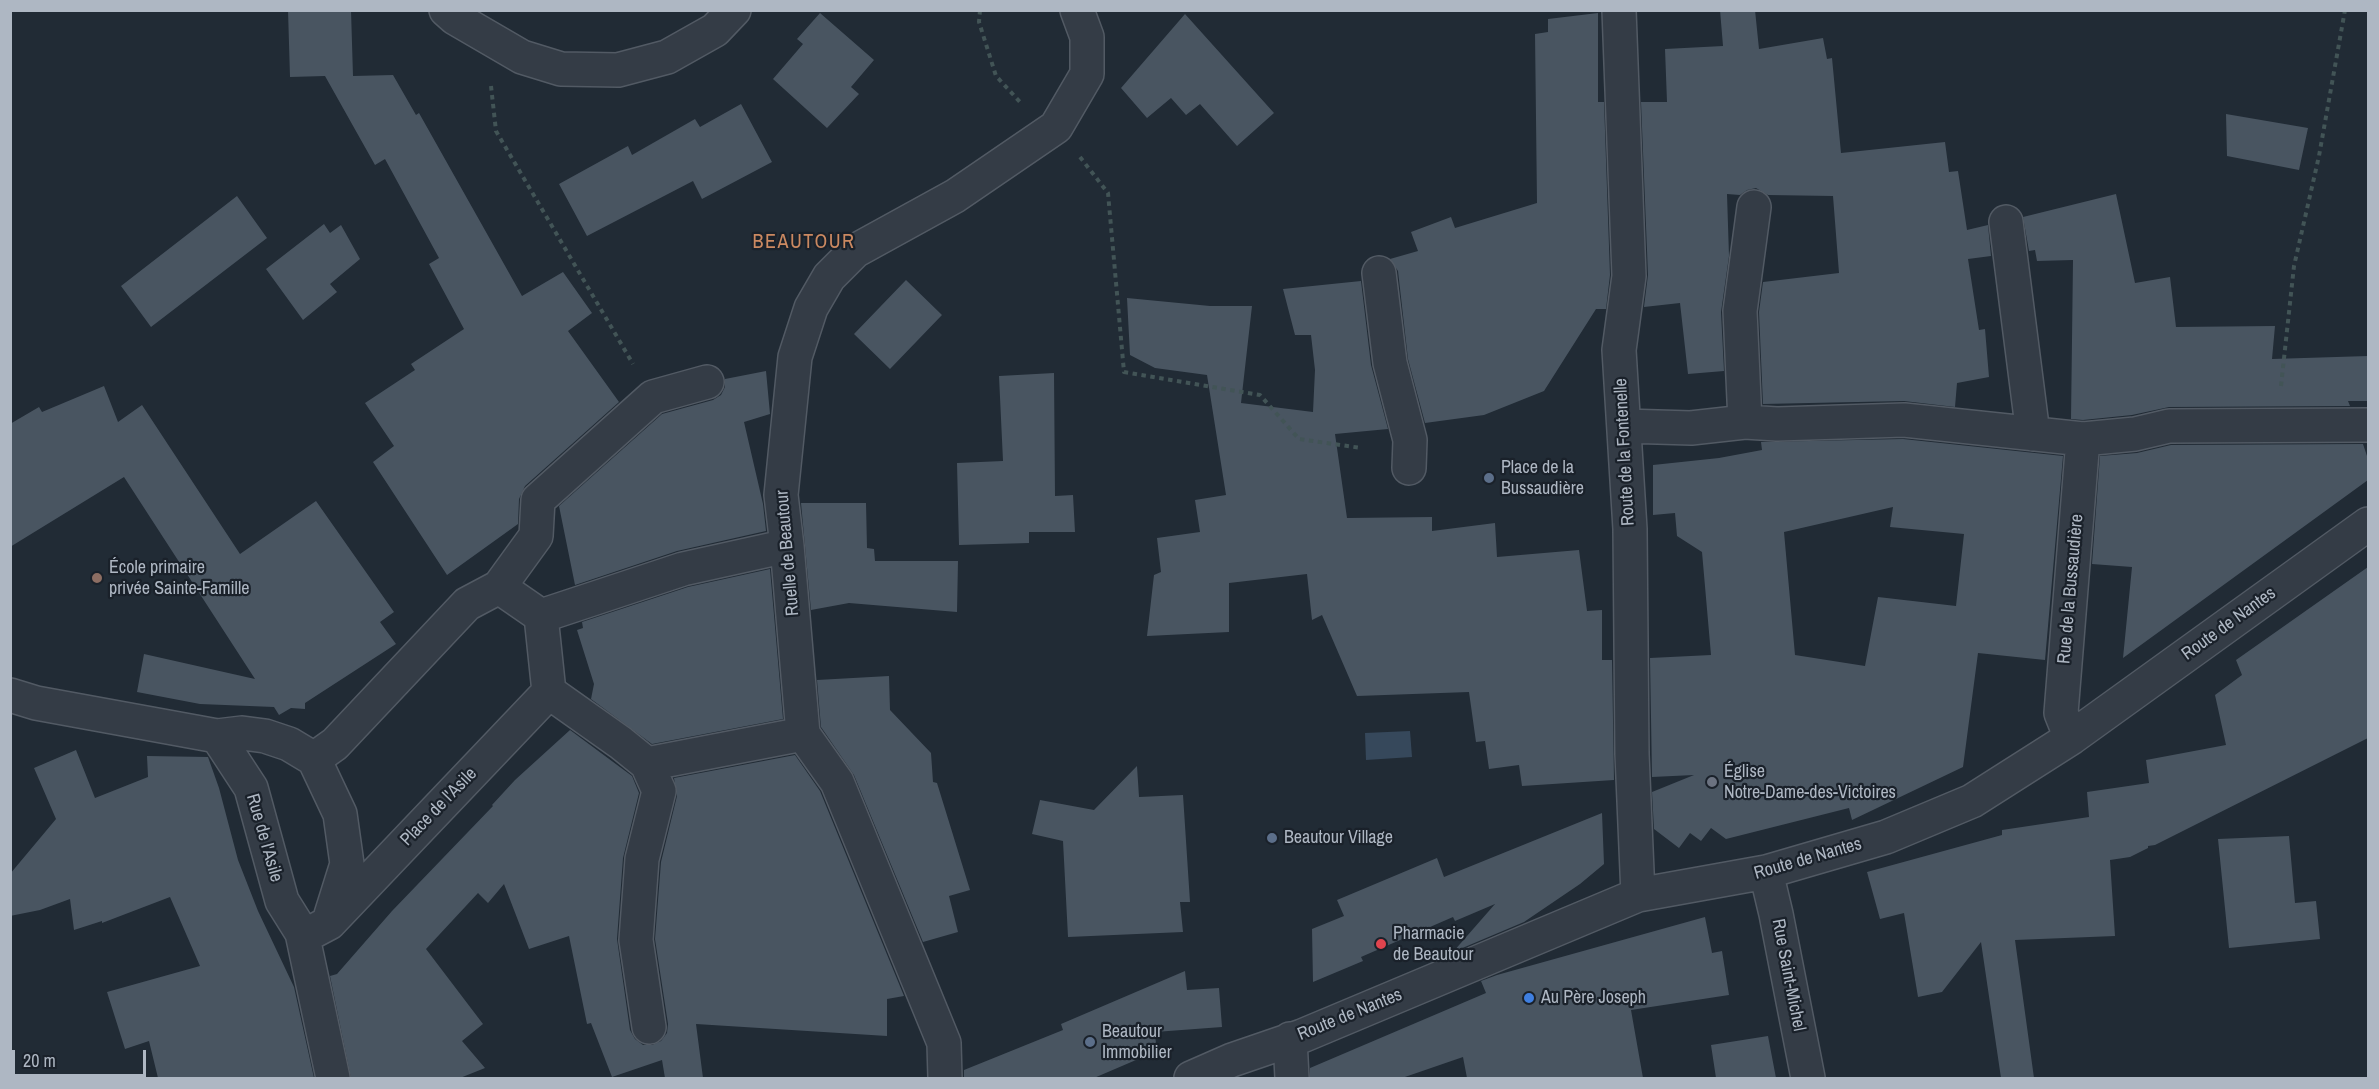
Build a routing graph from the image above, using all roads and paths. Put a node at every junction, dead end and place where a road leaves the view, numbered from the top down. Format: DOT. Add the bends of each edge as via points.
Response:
graph roads {
  1 [pos="446,10"];
  2 [pos="734,10"];
  3 [pos="980,10"];
  4 [pos="1077,10"];
  5 [pos="1619,10"];
  6 [pos="2345,10"];
  7 [pos="486,37"];
  8 [pos="1056,127"];
  9 [pos="1754,207"];
  10 [pos="2006,222"];
  11 [pos="1379,273"];
  12 [pos="706,381"];
  13 [pos="653,397"];
  14 [pos="1744,422"];
  15 [pos="2277,425"];
  16 [pos="2368,425"];
  17 [pos="1624,426"];
  18 [pos="2033,434"];
  19 [pos="2082,439"];
  20 [pos="1361,448"];
  21 [pos="1409,468"];
  22 [pos="2368,524"];
  23 [pos="787,546"];
  24 [pos="499,587"];
  25 [pos="541,616"];
  26 [pos="549,692"];
  27 [pos="10,695"];
  28 [pos="803,734"];
  29 [pos="217,736"];
  30 [pos="2071,738"];
  31 [pos="314,759"];
  32 [pos="647,764"];
  33 [pos="1766,872"];
  34 [pos="1638,895"];
  35 [pos="316,928"];
  36 [pos="649,1027"];
  37 [pos="1290,1039"];
  38 [pos="333,1078"];
  39 [pos="945,1078"];
  40 [pos="1191,1078"];
  41 [pos="1292,1078"];
  42 [pos="1808,1078"];
  1 -- 7 [label="street"];
  2 -- 7 [label="street" via="715,30 667,57 618,70 561,69 522,57"];
  3 -- 8 [label="path" via="996,76 1013,97"];
  4 -- 8 [label="street, Ruelle de Beautour" via="1087,37 1087,74"];
  5 -- 17 [label="street, Route de la Fontenelle" via="1629,276 1619,350"];
  6 -- 15 [label="path" via="2319,156 2294,266"];
  7 -- 13 [label="path" via="496,131"];
  8 -- 20 [label="path" via="1108,193 1124,372 1260,395 1299,439"];
  8 -- 23 [label="street, Ruelle de Beautour" via="955,196 855,251 829,277 811,308 795,357 781,495"];
  9 -- 14 [label="street" via="1740,311"];
  10 -- 18 [label="street"];
  11 -- 21 [label="street" via="1390,363 1410,440"];
  12 -- 13 [label="street"];
  13 -- 24 [label="street" via="538,500 536,536"];
  14 -- 17 [label="street" via="1691,428"];
  14 -- 18 [label="street" via="1904,420"];
  15 -- 16 [label="street"];
  15 -- 19 [label="street" via="2169,426 2135,435"];
  17 -- 34 [label="street, Route de la Fontenelle"];
  18 -- 19 [label="street"];
  19 -- 30 [label="street, Rue de la Bussaudière" via="2061,713"];
  22 -- 30 [label="street, Route de Nantes"];
  23 -- 25 [label="street" via="683,569"];
  23 -- 28 [label="street, Ruelle de Beautour"];
  24 -- 25 [label="street"];
  24 -- 31 [label="street" via="467,604 335,744"];
  25 -- 26 [label="street"];
  26 -- 32 [label="street"];
  26 -- 35 [label="street, Place de l'Asile"];
  27 -- 29 [label="street"];
  28 -- 32 [label="street"];
  28 -- 39 [label="street" via="837,782 944,1043"];
  29 -- 31 [label="street" via="265,736"];
  29 -- 35 [label="street, Rue de l'Asile" via="251,788 282,902"];
  30 -- 33 [label="street, Route de Nantes" via="1971,801 1886,837"];
  31 -- 35 [label="street" via="340,814 347,864"];
  32 -- 36 [label="street" via="659,791 642,859 636,940"];
  33 -- 34 [label="street, Route de Nantes"];
  33 -- 42 [label="street, Rue Saint-Michel"];
  34 -- 37 [label="street, Route de Nantes"];
  35 -- 38 [label="street, Rue de l'Asile"];
  37 -- 40 [label="street, Route de Nantes"];
  37 -- 41 [label="street"];
}
